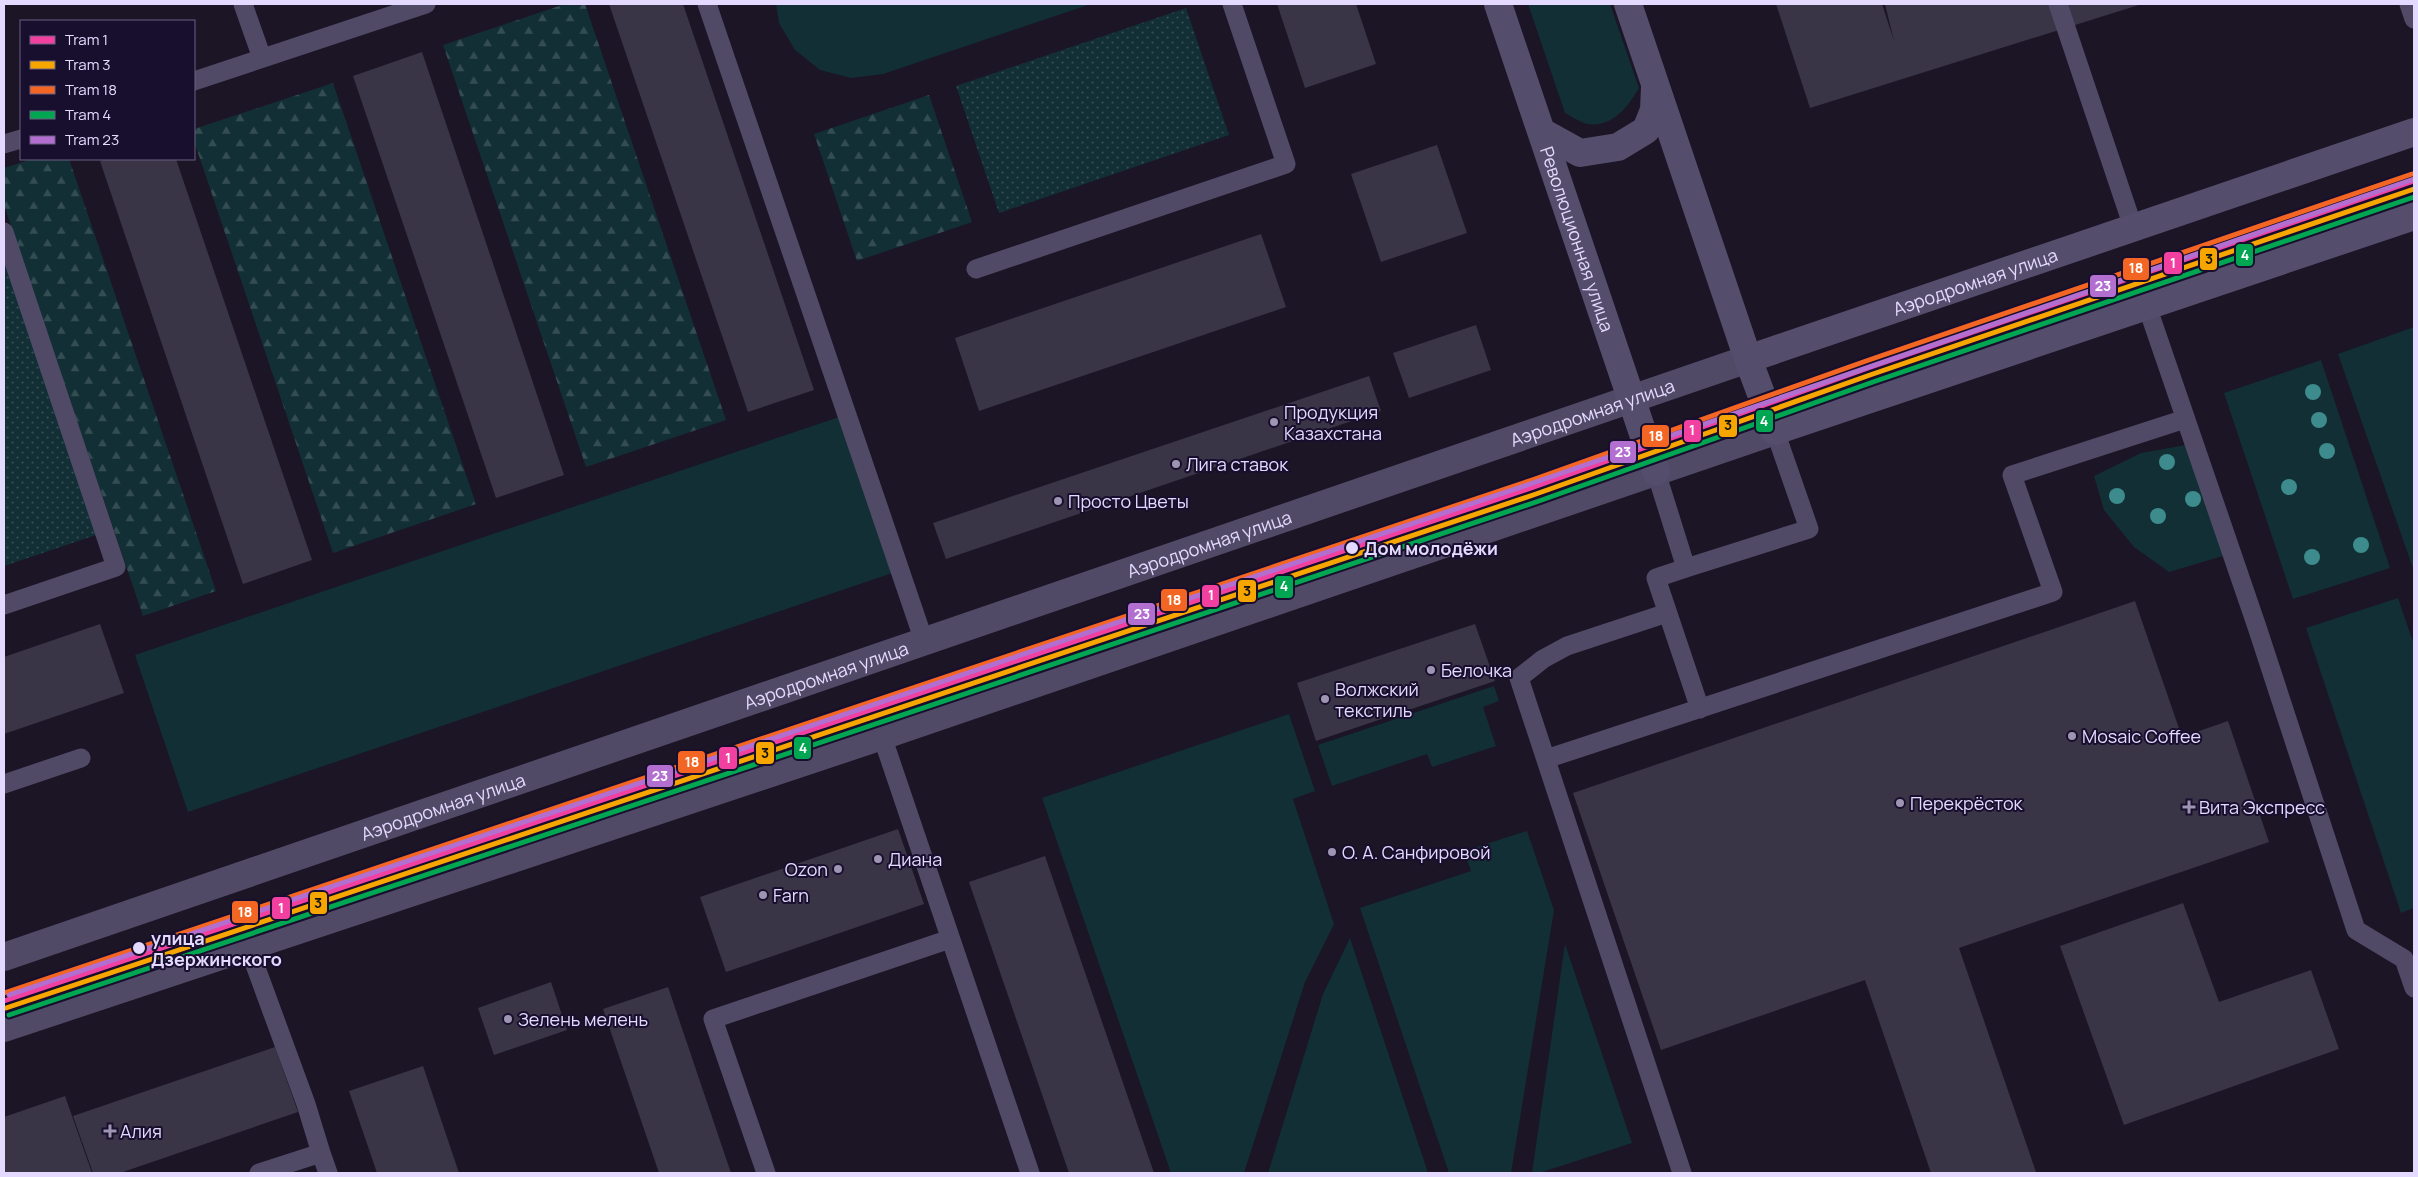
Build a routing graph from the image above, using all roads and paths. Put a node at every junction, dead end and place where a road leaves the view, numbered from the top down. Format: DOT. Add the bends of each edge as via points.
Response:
graph roads {
  1 [pos="243,4"];
  2 [pos="426,4"];
  3 [pos="707,4"];
  4 [pos="1232,4"];
  5 [pos="1498,4"];
  6 [pos="1628,4"];
  7 [pos="2058,4"];
  8 [pos="2409,4"];
  9 [pos="2414,19"];
  10 [pos="262,58"];
  11 [pos="195,81"];
  12 [pos="1655,84"];
  13 [pos="1542,132"];
  14 [pos="2414,132"];
  15 [pos="20,139"];
  16 [pos="4,144"];
  17 [pos="2414,216"];
  18 [pos="2133,227"];
  19 [pos="4,232"];
  20 [pos="976,269"];
  21 [pos="2147,306"];
  22 [pos="1748,359"];
  23 [pos="1631,398"];
  24 [pos="2185,419"];
  25 [pos="1776,431"];
  26 [pos="1656,472"];
  27 [pos="1686,568"];
  28 [pos="4,605"];
  29 [pos="1667,613"];
  30 [pos="924,641"];
  31 [pos="1700,709"];
  32 [pos="882,736"];
  33 [pos="81,758"];
  34 [pos="1546,759"];
  35 [pos="4,784"];
  36 [pos="950,939"];
  37 [pos="248,946"];
  38 [pos="4,957"];
  39 [pos="2414,988"];
  40 [pos="4,1028"];
  41 [pos="321,1153"];
  42 [pos="259,1173"];
  43 [pos="328,1173"];
  44 [pos="766,1173"];
  45 [pos="1030,1173"];
  46 [pos="1682,1173"];
  1 -- 10 [label="lane"];
  2 -- 10 [label="lane"];
  3 -- 30 [label="lane"];
  4 -- 20 [label="lane" via="1286,164"];
  5 -- 13 [label="main road, Революционная улица"];
  6 -- 12 [label="main road"];
  7 -- 18 [label="lane"];
  8 -- 9 [label="lane"];
  10 -- 11 [label="lane"];
  12 -- 13 [label="main road" via="1654,110 1646,130 1618,147 1580,153"];
  12 -- 22 [label="main road"];
  13 -- 23 [label="main road, Революционная улица"];
  14 -- 18 [label="main road, Аэродромная улица"];
  15 -- 16 [label="lane"];
  17 -- 21 [label="main road"];
  18 -- 22 [label="main road, Аэродромная улица"];
  19 -- 28 [label="lane" via="116,567"];
  21 -- 24 [label="lane"];
  21 -- 25 [label="main road"];
  22 -- 23 [label="street, Аэродромная улица"];
  22 -- 25 [label="main road"];
  23 -- 26 [label="main road, Революционная улица"];
  23 -- 30 [label="street, Аэродромная улица"];
  24 -- 31 [label="lane" via="2012,475 2053,592"];
  24 -- 39 [label="lane" via="2356,930 2404,959"];
  25 -- 26 [label="street"];
  25 -- 27 [label="lane" via="1809,528"];
  26 -- 27 [label="lane"];
  26 -- 32 [label="street"];
  27 -- 29 [label="lane" via="1656,578"];
  29 -- 31 [label="lane"];
  29 -- 34 [label="lane" via="1567,646 1519,678"];
  30 -- 38 [label="street, Аэродромная улица"];
  31 -- 34 [label="lane"];
  32 -- 36 [label="lane"];
  32 -- 37 [label="street"];
  33 -- 35 [label="lane"];
  34 -- 46 [label="lane"];
  36 -- 44 [label="lane" via="714,1019"];
  36 -- 45 [label="lane"];
  37 -- 40 [label="street"];
  37 -- 41 [label="lane"];
  41 -- 42 [label="lane"];
  41 -- 43 [label="lane"];
}
